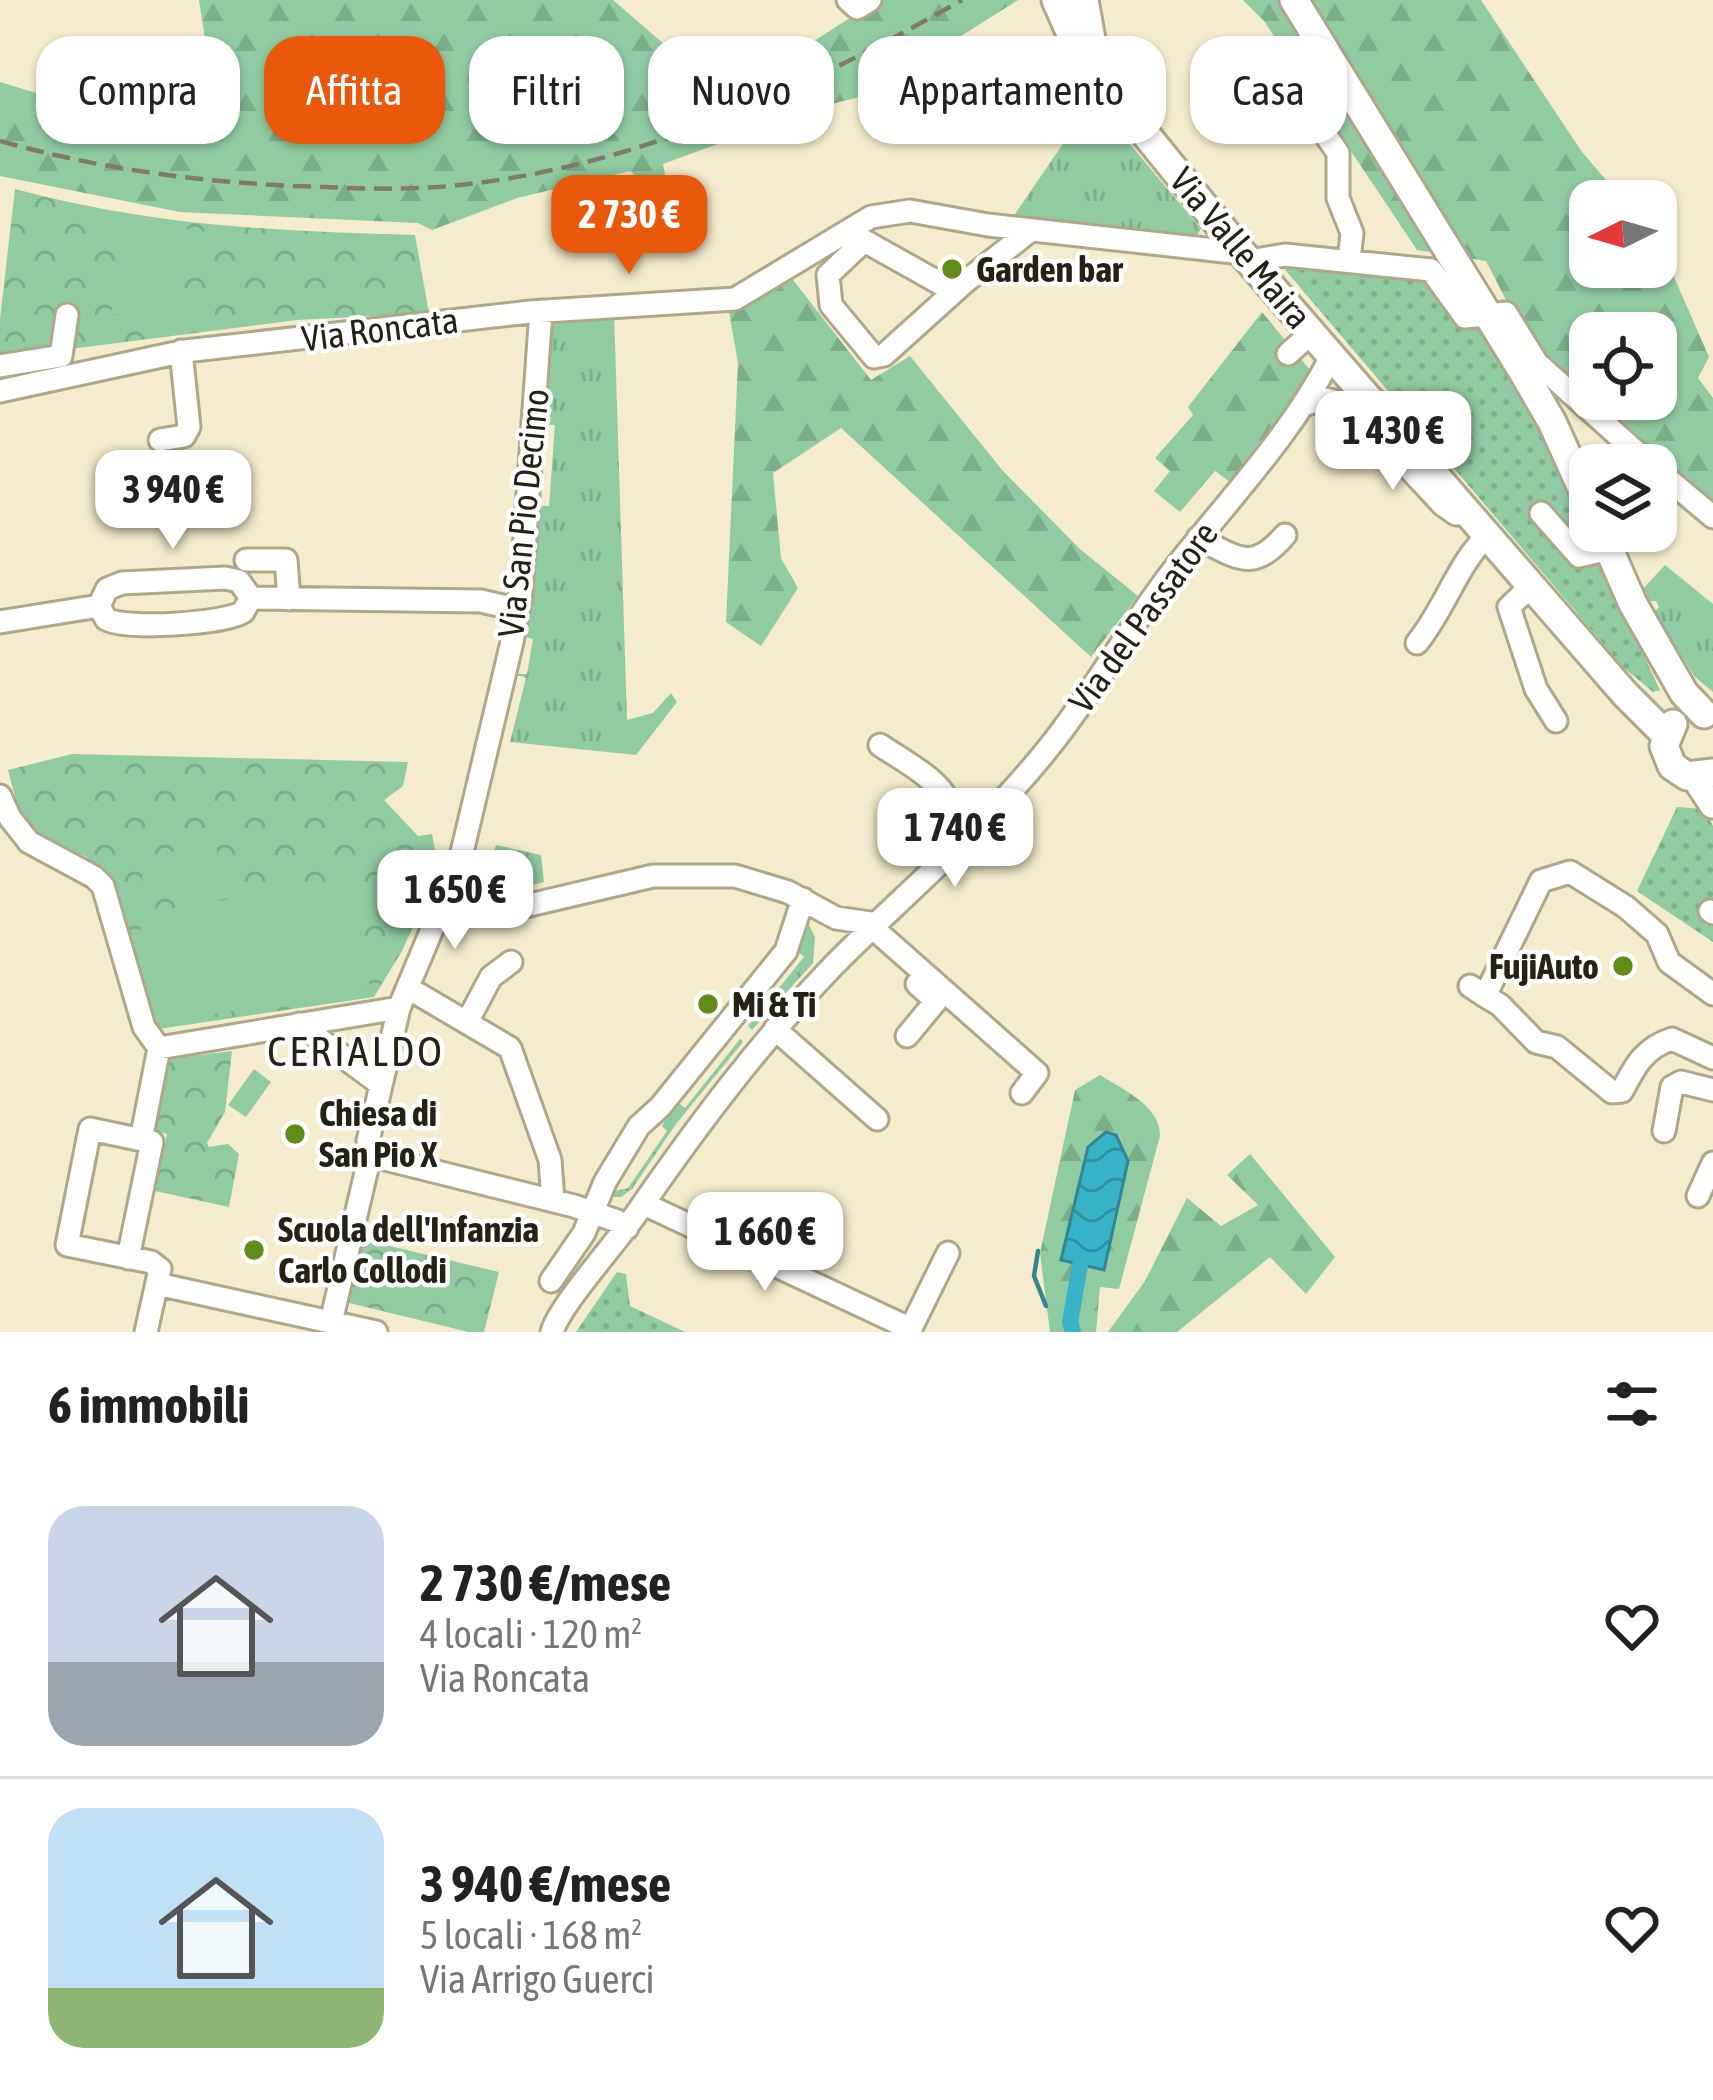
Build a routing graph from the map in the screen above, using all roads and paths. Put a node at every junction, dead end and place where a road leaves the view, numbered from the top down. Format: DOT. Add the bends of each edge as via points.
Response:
graph roads {
  1 [pos="848,0"];
  2 [pos="871,0"];
  3 [pos="1056,0"];
  4 [pos="1084,0"];
  5 [pos="1294,0"];
  6 [pos="1072,36"];
  7 [pos="1090,36"];
  8 [pos="1155,144"];
  9 [pos="1332,144"];
  10 [pos="1031,230"];
  11 [pos="855,236"];
  12 [pos="1246,257"];
  13 [pos="1348,261"];
  14 [pos="965,282"];
  15 [pos="542,311"];
  16 [pos="1488,314"];
  17 [pos="67,315"];
  18 [pos="1311,333"];
  19 [pos="181,352"];
  20 [pos="1288,354"];
  21 [pos="1331,357"];
  22 [pos="0,366"];
  23 [pos="0,391"];
  24 [pos="1307,404"];
  25 [pos="160,440"];
  26 [pos="1627,444"];
  27 [pos="1569,460"];
  28 [pos="1677,487"];
  29 [pos="1468,510"];
  30 [pos="1541,513"];
  31 [pos="1713,517"];
  32 [pos="1285,535"];
  33 [pos="1488,535"];
  34 [pos="1198,538"];
  35 [pos="1569,545"];
  36 [pos="1610,552"];
  37 [pos="247,560"];
  38 [pos="1532,585"];
  39 [pos="251,598"];
  40 [pos="289,599"];
  41 [pos="99,605"];
  42 [pos="515,609"];
  43 [pos="0,622"];
  44 [pos="1417,643"];
  45 [pos="1688,716"];
  46 [pos="1556,721"];
  47 [pos="880,746"];
  48 [pos="1704,775"];
  49 [pos="0,796"];
  50 [pos="1713,804"];
  51 [pos="940,864"];
  52 [pos="450,893"];
  53 [pos="803,899"];
  54 [pos="836,918"];
  55 [pos="872,929"];
  56 [pos="511,962"];
  57 [pos="835,964"];
  58 [pos="1713,994"];
  59 [pos="403,998"];
  60 [pos="467,1022"];
  61 [pos="299,1024"];
  62 [pos="775,1029"];
  63 [pos="907,1036"];
  64 [pos="159,1048"];
  65 [pos="1713,1058"];
  66 [pos="380,1084"];
  67 [pos="1713,1090"];
  68 [pos="1022,1093"];
  69 [pos="877,1119"];
  70 [pos="1664,1131"];
  71 [pos="141,1140"];
  72 [pos="371,1151"];
  73 [pos="1713,1163"];
  74 [pos="1698,1196"];
  75 [pos="553,1200"];
  76 [pos="644,1204"];
  77 [pos="596,1213"];
  78 [pos="627,1228"];
  79 [pos="948,1253"];
  80 [pos="128,1258"];
  81 [pos="551,1281"];
  82 [pos="157,1284"];
  83 [pos="331,1322"];
  84 [pos="557,1327"];
  85 [pos="910,1331"];
  86 [pos="146,1332"];
  87 [pos="376,1332"];
  88 [pos="532,1332"];
  1 -- 2 [label="street" via="857,8"];
  3 -- 6 [label="main road, Via Valle Maira"];
  4 -- 7 [label="main road, Via Valle Maira"];
  5 -- 16 [label="main road"];
  8 -- 12 [label="main road, Via Valle Maira"];
  9 -- 13 [label="street" via="1338,198 1352,233"];
  10 -- 11 [label="street, Via Roncata" via="910,211 871,217"];
  10 -- 12 [label="street, Via Roncata"];
  10 -- 14 [label="street"];
  11 -- 14 [label="street" via="943,285"];
  11 -- 14 [label="street" via="828,275 832,305 874,357"];
  11 -- 15 [label="street, Via Roncata" via="735,299"];
  12 -- 13 [label="street, Via Roncata"];
  12 -- 18 [label="main road, Via Valle Maira"];
  13 -- 16 [label="street, Via Roncata" via="1431,270 1465,317"];
  15 -- 19 [label="street, Via Roncata"];
  15 -- 42 [label="street, Via San Pio Decimo"];
  16 -- 26 [label="street" via="1506,313 1537,363"];
  16 -- 27 [label="main road"];
  17 -- 22 [label="street" via="61,356"];
  18 -- 20 [label="street"];
  18 -- 21 [label="main road, Via Valle Maira"];
  19 -- 23 [label="street, Via Roncata"];
  19 -- 25 [label="street" via="189,427 184,436"];
  21 -- 24 [label="street, Via del Passatore"];
  21 -- 29 [label="main road, Via Valle Maira"];
  24 -- 29 [label="street" via="1351,405 1443,506"];
  24 -- 34 [label="street, Via del Passatore"];
  28 -- 31 [label="street"];
  29 -- 33 [label="main road, Via Valle Maira"];
  30 -- 35 [label="street"];
  32 -- 34 [label="street" via="1266,556 1246,560"];
  33 -- 38 [label="main road, Via Valle Maira"];
  33 -- 44 [label="street"];
  34 -- 51 [label="street, Via del Passatore" via="1049,747"];
  36 -- 45 [label="main road"];
  37 -- 40 [label="street" via="286,560"];
  38 -- 45 [label="main road, Via Valle Maira" via="1625,694"];
  38 -- 46 [label="street" via="1509,607 1536,689"];
  39 -- 40 [label="street"];
  39 -- 41 [label="street" via="236,617 126,625 106,619"];
  39 -- 41 [label="street" via="239,581 204,579 114,585"];
  40 -- 42 [label="street" via="481,601"];
  41 -- 43 [label="street"];
  42 -- 52 [label="street, Via San Pio Decimo"];
  45 -- 48 [label="main road" via="1666,757"];
  47 -- 51 [label="street" via="943,789 947,813 927,845"];
  48 -- 50 [label="main road"];
  49 -- 64 [label="street" via="29,842 103,886 144,1027"];
  51 -- 55 [label="street, Via del Passatore"];
  52 -- 53 [label="street" via="504,911 620,882 712,874"];
  52 -- 59 [label="street, Via San Pio Decimo"];
  53 -- 54 [label="street"];
  53 -- 77 [label="street" via="786,951 639,1126"];
  54 -- 55 [label="street"];
  54 -- 57 [label="street"];
  55 -- 57 [label="street, Via del Passatore"];
  55 -- 63 [label="street" via="936,1001"];
  55 -- 68 [label="street" via="1037,1073"];
  56 -- 60 [label="street" via="491,977"];
  57 -- 62 [label="street, Via del Passatore"];
  58 -- 65 [label="street" via="1669,962 1657,934 1626,907 1570,872 1541,881 1478,991 1612,1092 1622,1090 1654,1045 1672,1039"];
  59 -- 60 [label="street"];
  59 -- 61 [label="street"];
  59 -- 66 [label="street, Via San Pio Decimo"];
  60 -- 75 [label="street" via="511,1048 550,1160"];
  61 -- 64 [label="street"];
  61 -- 66 [label="street"];
  62 -- 69 [label="street"];
  62 -- 76 [label="street, Via del Passatore"];
  64 -- 71 [label="street"];
  66 -- 72 [label="street, Via San Pio Decimo"];
  67 -- 70 [label="street" via="1672,1087"];
  71 -- 80 [label="street" via="152,1142"];
  71 -- 80 [label="street" via="91,1129 67,1245"];
  72 -- 75 [label="street"];
  72 -- 83 [label="street, Via San Pio Decimo"];
  73 -- 74 [label="street"];
  75 -- 77 [label="street"];
  76 -- 78 [label="street, Via del Passatore"];
  76 -- 85 [label="street"];
  77 -- 78 [label="street"];
  77 -- 81 [label="street"];
  78 -- 84 [label="street, Via del Passatore"];
  79 -- 85 [label="street"];
  80 -- 82 [label="street" via="160,1269"];
  82 -- 83 [label="street"];
  82 -- 86 [label="street"];
  83 -- 87 [label="street"];
  84 -- 88 [label="street, Via del Passatore"];
}
